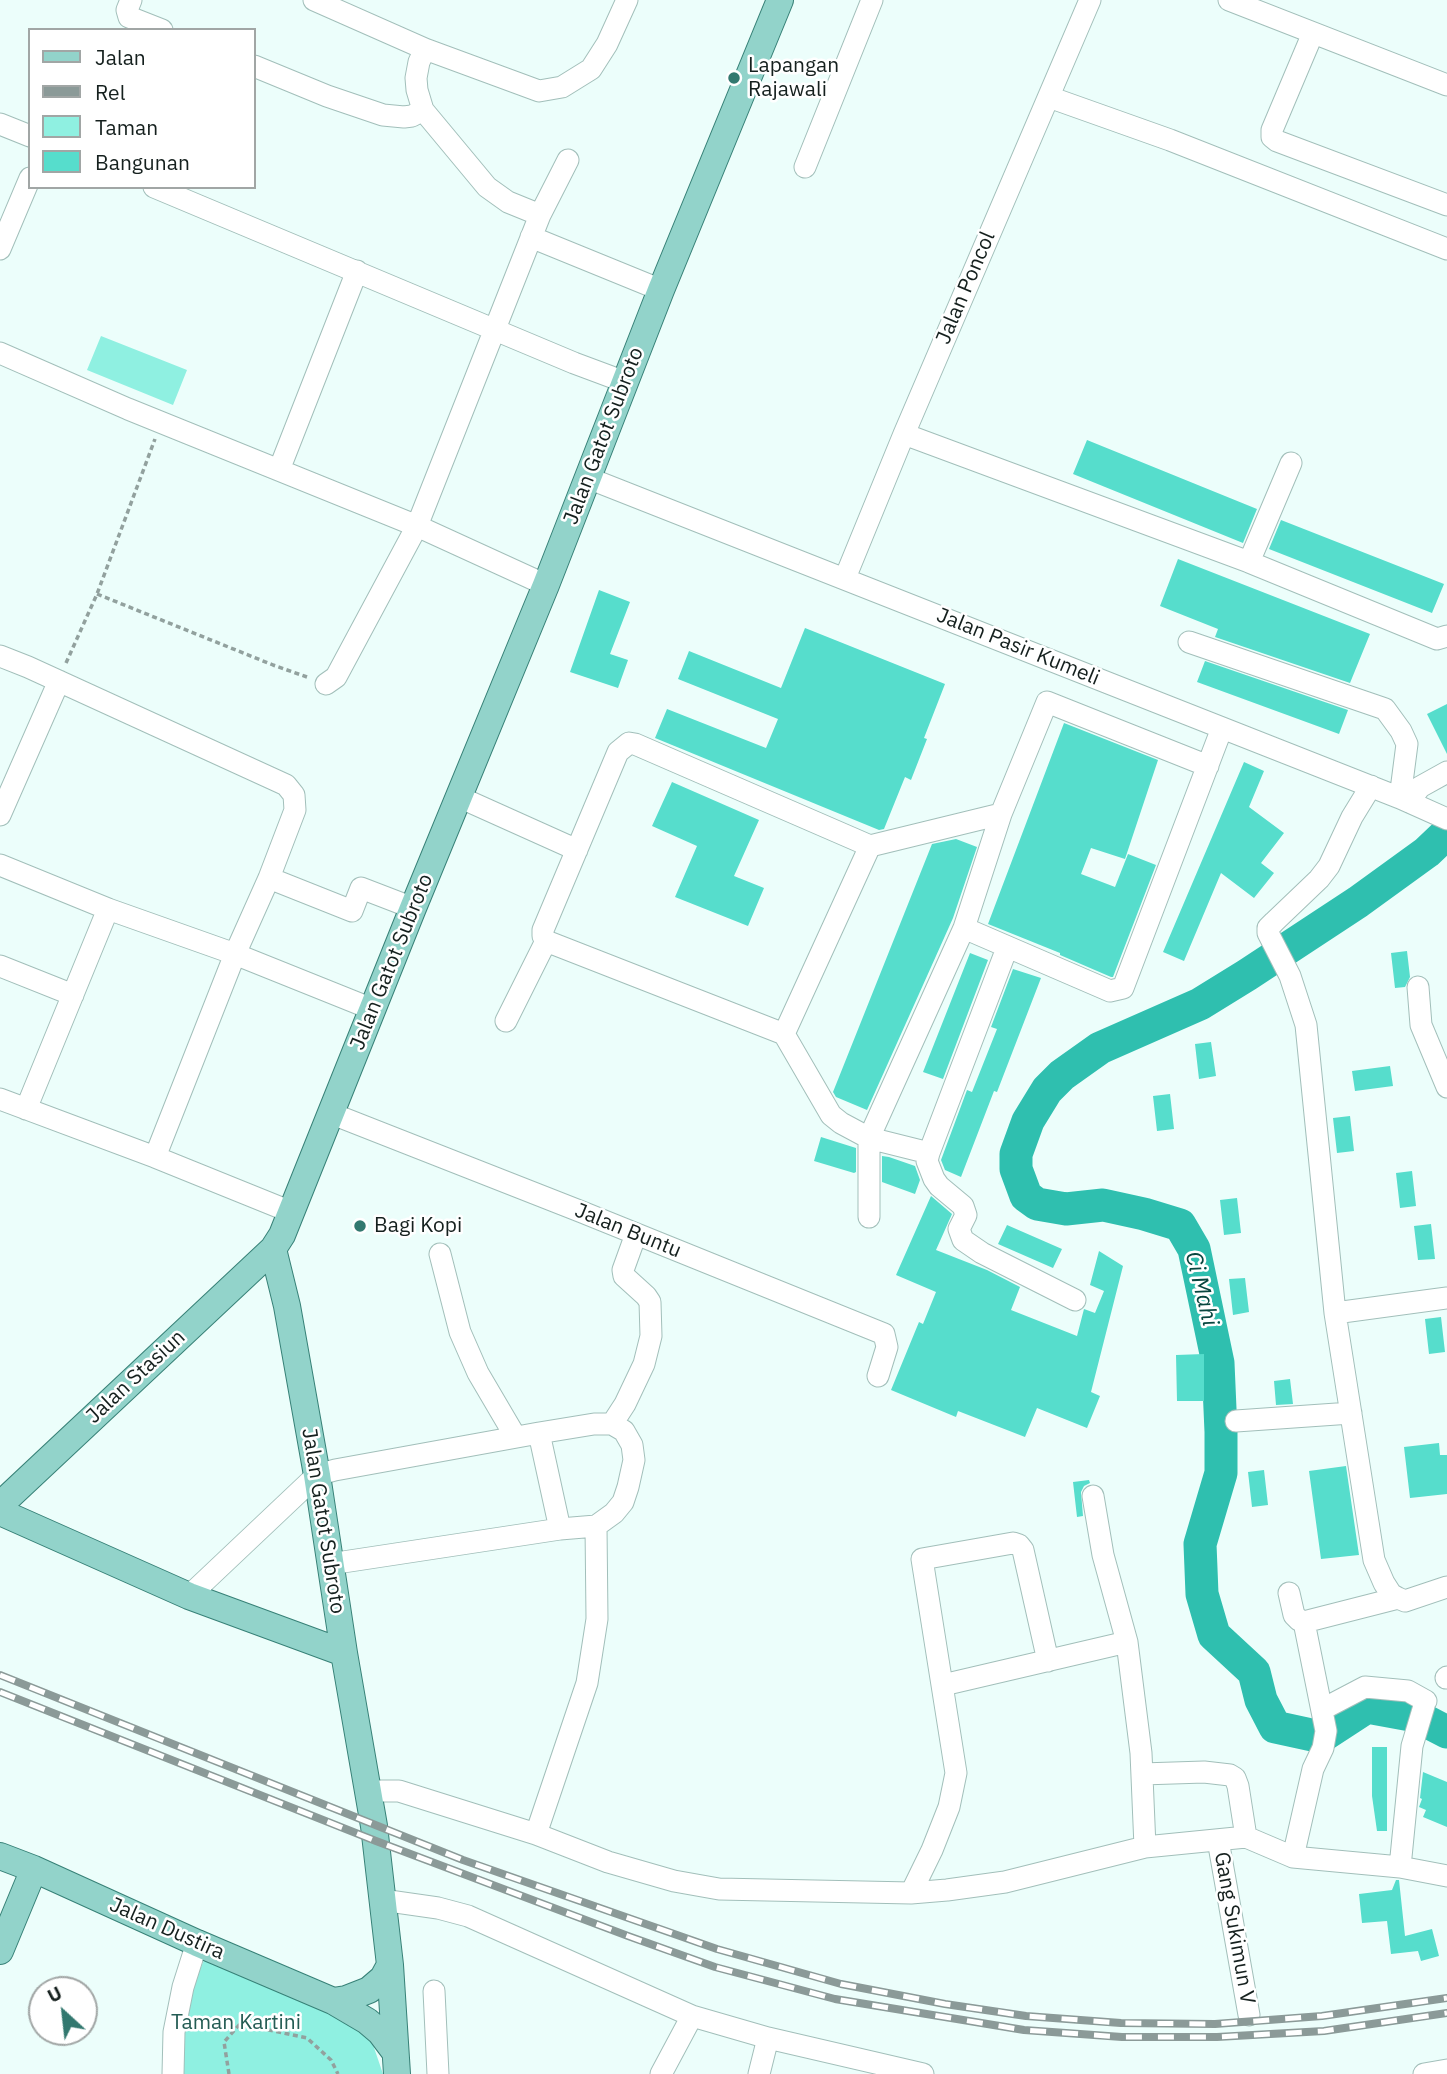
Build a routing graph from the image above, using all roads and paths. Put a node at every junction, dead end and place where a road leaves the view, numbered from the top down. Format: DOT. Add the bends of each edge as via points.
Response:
graph roads {
  1 [pos="131,0"];
  2 [pos="627,0"];
  3 [pos="780,0"];
  4 [pos="872,0"];
  5 [pos="1090,0"];
  6 [pos="1229,0"];
  7 [pos="320,1"];
  8 [pos="157,28"];
  9 [pos="1313,33"];
  10 [pos="425,49"];
  11 [pos="256,67"];
  12 [pos="1447,85"];
  13 [pos="1049,97"];
  14 [pos="423,110"];
  15 [pos="0,124"];
  16 [pos="28,135"];
  17 [pos="568,160"];
  18 [pos="805,167"];
  19 [pos="28,183"];
  20 [pos="159,189"];
  21 [pos="1447,205"];
  22 [pos="540,215"];
  23 [pos="531,237"];
  24 [pos="0,249"];
  25 [pos="1447,249"];
  26 [pos="357,271"];
  27 [pos="661,290"];
  28 [pos="494,328"];
  29 [pos="0,353"];
  30 [pos="625,382"];
  31 [pos="161,423"];
  32 [pos="904,434"];
  33 [pos="1291,463"];
  34 [pos="279,470"];
  35 [pos="588,478"];
  36 [pos="417,526"];
  37 [pos="1249,562"];
  38 [pos="845,578"];
  39 [pos="546,584"];
  40 [pos="97,594"];
  41 [pos="1447,636"];
  42 [pos="1189,642"];
  43 [pos="0,656"];
  44 [pos="59,681"];
  45 [pos="326,684"];
  46 [pos="1222,728"];
  47 [pos="1208,765"];
  48 [pos="1447,772"];
  49 [pos="1371,786"];
  50 [pos="458,797"];
  51 [pos="1412,803"];
  52 [pos="1001,814"];
  53 [pos="0,815"];
  54 [pos="1447,819"];
  55 [pos="870,846"];
  56 [pos="576,850"];
  57 [pos="0,865"];
  58 [pos="269,878"];
  59 [pos="413,908"];
  60 [pos="108,909"];
  61 [pos="964,928"];
  62 [pos="547,941"];
  63 [pos="1007,948"];
  64 [pos="235,954"];
  65 [pos="0,966"];
  66 [pos="1418,987"];
  67 [pos="73,995"];
  68 [pos="372,1009"];
  69 [pos="506,1021"];
  70 [pos="784,1034"];
  71 [pos="1447,1087"];
  72 [pos="0,1099"];
  73 [pos="26,1109"];
  74 [pos="330,1114"];
  75 [pos="869,1138"];
  76 [pos="929,1153"];
  77 [pos="155,1157"];
  78 [pos="291,1212"];
  79 [pos="869,1217"];
  80 [pos="636,1234"];
  81 [pos="273,1249"];
  82 [pos="440,1254"];
  83 [pos="236,1283"];
  84 [pos="1447,1298"];
  85 [pos="1075,1300"];
  86 [pos="286,1307"];
  87 [pos="1335,1313"];
  88 [pos="878,1376"];
  89 [pos="1351,1413"];
  90 [pos="1236,1421"];
  91 [pos="611,1424"];
  92 [pos="539,1433"];
  93 [pos="515,1436"];
  94 [pos="317,1475"];
  95 [pos="1093,1496"];
  96 [pos="0,1505"];
  97 [pos="0,1511"];
  98 [pos="596,1526"];
  99 [pos="560,1529"];
  100 [pos="330,1564"];
  101 [pos="1447,1587"];
  102 [pos="1289,1593"];
  103 [pos="189,1596"];
  104 [pos="1398,1598"];
  105 [pos="1304,1622"];
  106 [pos="1126,1642"];
  107 [pos="344,1653"];
  108 [pos="1048,1661"];
  109 [pos="943,1685"];
  110 [pos="1324,1713"];
  111 [pos="1142,1774"];
  112 [pos="368,1791"];
  113 [pos="536,1834"];
  114 [pos="1246,1837"];
  115 [pos="1218,1840"];
  116 [pos="1146,1847"];
  117 [pos="0,1856"];
  118 [pos="1293,1857"];
  119 [pos="1400,1867"];
  120 [pos="34,1869"];
  121 [pos="1447,1876"];
  122 [pos="911,1893"];
  123 [pos="382,1900"];
  124 [pos="197,1943"];
  125 [pos="0,1951"];
  126 [pos="390,1965"];
  127 [pos="434,1991"];
  128 [pos="333,2001"];
  129 [pos="1249,2015"];
  130 [pos="692,2017"];
  131 [pos="768,2038"];
  132 [pos="396,2063"];
  133 [pos="1447,2070"];
  134 [pos="173,2074"];
  135 [pos="229,2074"];
  136 [pos="338,2074"];
  137 [pos="438,2074"];
  138 [pos="661,2074"];
  139 [pos="759,2074"];
  140 [pos="923,2074"];
  141 [pos="1424,2074"];
  1 -- 8 [label="street" via="130,17"];
  2 -- 10 [label="street" via="591,69 550,90 539,91"];
  3 -- 27 [label="main road, Jalan Gatot Subroto"];
  4 -- 18 [label="street"];
  5 -- 13 [label="street, Jalan Poncol"];
  6 -- 9 [label="street"];
  7 -- 10 [label="street"];
  9 -- 12 [label="street"];
  9 -- 21 [label="street" via="1272,137"];
  10 -- 14 [label="street" via="416,78"];
  11 -- 14 [label="street" via="383,115 412,116"];
  13 -- 25 [label="street"];
  13 -- 32 [label="street, Jalan Poncol"];
  14 -- 22 [label="street" via="487,187"];
  15 -- 16 [label="street"];
  17 -- 22 [label="street"];
  19 -- 24 [label="street"];
  20 -- 26 [label="street"];
  22 -- 23 [label="street"];
  23 -- 27 [label="street"];
  23 -- 28 [label="street"];
  26 -- 28 [label="street"];
  26 -- 34 [label="street"];
  27 -- 30 [label="main road, Jalan Gatot Subroto"];
  28 -- 30 [label="street"];
  28 -- 36 [label="street"];
  29 -- 31 [label="street"];
  30 -- 35 [label="main road, Jalan Gatot Subroto"];
  31 -- 34 [label="street"];
  31 -- 40 [label="path"];
  32 -- 37 [label="street"];
  32 -- 38 [label="street, Jalan Poncol"];
  33 -- 37 [label="street"];
  34 -- 36 [label="street"];
  35 -- 38 [label="street, Jalan Pasir Kumeli"];
  35 -- 39 [label="main road, Jalan Gatot Subroto"];
  36 -- 39 [label="street"];
  36 -- 45 [label="street" via="336,677"];
  37 -- 41 [label="street" via="1437,639"];
  38 -- 46 [label="street, Jalan Pasir Kumeli"];
  39 -- 50 [label="main road, Jalan Gatot Subroto"];
  40 -- 44 [label="path"];
  40 -- 45 [label="path"];
  42 -- 51 [label="street" via="1385,709 1407,744"];
  43 -- 44 [label="street"];
  44 -- 53 [label="street"];
  44 -- 58 [label="street" via="286,785 294,795 295,810"];
  46 -- 47 [label="street"];
  46 -- 49 [label="street, Jalan Pasir Kumeli"];
  47 -- 52 [label="street" via="1047,702"];
  47 -- 63 [label="street" via="1124,988 1110,991"];
  48 -- 51 [label="street" via="1420,787"];
  49 -- 51 [label="street, Jalan Pasir Kumeli"];
  49 -- 87 [label="street" via="1324,873 1268,929 1294,985 1306,1026"];
  50 -- 56 [label="street"];
  50 -- 59 [label="main road, Jalan Gatot Subroto"];
  51 -- 54 [label="street, Jalan Pasir Kumeli"];
  52 -- 55 [label="street"];
  52 -- 61 [label="street"];
  55 -- 56 [label="street" via="629,743 618,752"];
  55 -- 70 [label="street"];
  56 -- 62 [label="street" via="543,930"];
  57 -- 60 [label="street"];
  58 -- 59 [label="street" via="352,911 361,888"];
  58 -- 64 [label="street"];
  59 -- 68 [label="main road, Jalan Gatot Subroto"];
  60 -- 64 [label="street"];
  60 -- 67 [label="street"];
  61 -- 63 [label="street"];
  61 -- 75 [label="street"];
  62 -- 69 [label="street"];
  62 -- 70 [label="street"];
  63 -- 76 [label="street"];
  64 -- 68 [label="street"];
  64 -- 77 [label="street"];
  65 -- 67 [label="street"];
  66 -- 71 [label="street" via="1421,1025"];
  67 -- 73 [label="street"];
  68 -- 74 [label="main road, Jalan Gatot Subroto"];
  70 -- 75 [label="street" via="831,1115"];
  72 -- 73 [label="street"];
  73 -- 77 [label="street"];
  74 -- 78 [label="main road, Jalan Gatot Subroto"];
  74 -- 80 [label="street, Jalan Buntu"];
  75 -- 76 [label="street"];
  75 -- 79 [label="street"];
  76 -- 85 [label="street" via="934,1179 963,1206 966,1215 959,1229 963,1240"];
  77 -- 78 [label="street"];
  78 -- 81 [label="main road, Jalan Gatot Subroto"];
  80 -- 88 [label="street, Jalan Buntu" via="884,1334 887,1347"];
  80 -- 91 [label="street" via="623,1270 650,1302 651,1336 644,1364"];
  81 -- 83 [label="main road, Jalan Stasiun"];
  81 -- 86 [label="main road, Jalan Gatot Subroto"];
  82 -- 93 [label="street" via="460,1332"];
  83 -- 86 [label="main road" via="270,1285"];
  83 -- 96 [label="main road, Jalan Stasiun"];
  84 -- 87 [label="street"];
  86 -- 94 [label="main road, Jalan Gatot Subroto"];
  87 -- 89 [label="street"];
  89 -- 90 [label="street"];
  89 -- 104 [label="street" via="1374,1560 1384,1583"];
  91 -- 92 [label="street"];
  91 -- 98 [label="street" via="624,1431 634,1460 622,1502"];
  92 -- 93 [label="street"];
  92 -- 99 [label="street"];
  93 -- 94 [label="street"];
  94 -- 100 [label="main road, Jalan Gatot Subroto"];
  94 -- 103 [label="street"];
  95 -- 106 [label="street"];
  97 -- 103 [label="main road"];
  98 -- 99 [label="street"];
  98 -- 113 [label="street" via="597,1619 587,1683"];
  99 -- 100 [label="street"];
  100 -- 107 [label="main road, Jalan Gatot Subroto"];
  101 -- 104 [label="street" via="1405,1601"];
  102 -- 105 [label="street" via="1294,1615"];
  103 -- 107 [label="main road"];
  104 -- 105 [label="street"];
  105 -- 110 [label="street"];
  106 -- 108 [label="street"];
  106 -- 111 [label="street"];
  107 -- 112 [label="main road, Jalan Gatot Subroto"];
  108 -- 109 [label="street"];
  108 -- 109 [label="street" via="1019,1545 922,1559"];
  109 -- 122 [label="street" via="956,1773 954,1790"];
  110 -- 118 [label="street" via="1323,1748 1313,1769"];
  110 -- 119 [label="street" via="1365,1687 1408,1691 1425,1704 1412,1746"];
  111 -- 114 [label="street" via="1204,1772 1235,1778"];
  111 -- 116 [label="street"];
  112 -- 113 [label="street" via="399,1791"];
  112 -- 123 [label="main road, Jalan Gatot Subroto"];
  113 -- 122 [label="street" via="608,1862 719,1889"];
  114 -- 115 [label="street"];
  114 -- 118 [label="street"];
  115 -- 116 [label="street"];
  115 -- 129 [label="street, Gang Sukimun V"];
  116 -- 122 [label="street" via="1005,1882"];
  117 -- 120 [label="main road, Jalan Dustira"];
  118 -- 119 [label="street"];
  119 -- 121 [label="street"];
  120 -- 124 [label="main road, Jalan Dustira"];
  120 -- 125 [label="main road"];
  123 -- 126 [label="main road, Jalan Gatot Subroto"];
  123 -- 130 [label="street" via="468,1916"];
  124 -- 128 [label="main road, Jalan Dustira"];
  124 -- 134 [label="street" via="174,2032"];
  126 -- 128 [label="main road" via="369,1990"];
  126 -- 132 [label="main road, Jalan Gatot Subroto"];
  127 -- 137 [label="street"];
  128 -- 132 [label="main road, Jalan Dustira" via="380,2032"];
  130 -- 131 [label="street"];
  130 -- 138 [label="street"];
  131 -- 139 [label="street"];
  131 -- 140 [label="street"];
  133 -- 141 [label="street"];
  135 -- 136 [label="path" via="224,2042 240,2024 307,2038 331,2060"];
}
